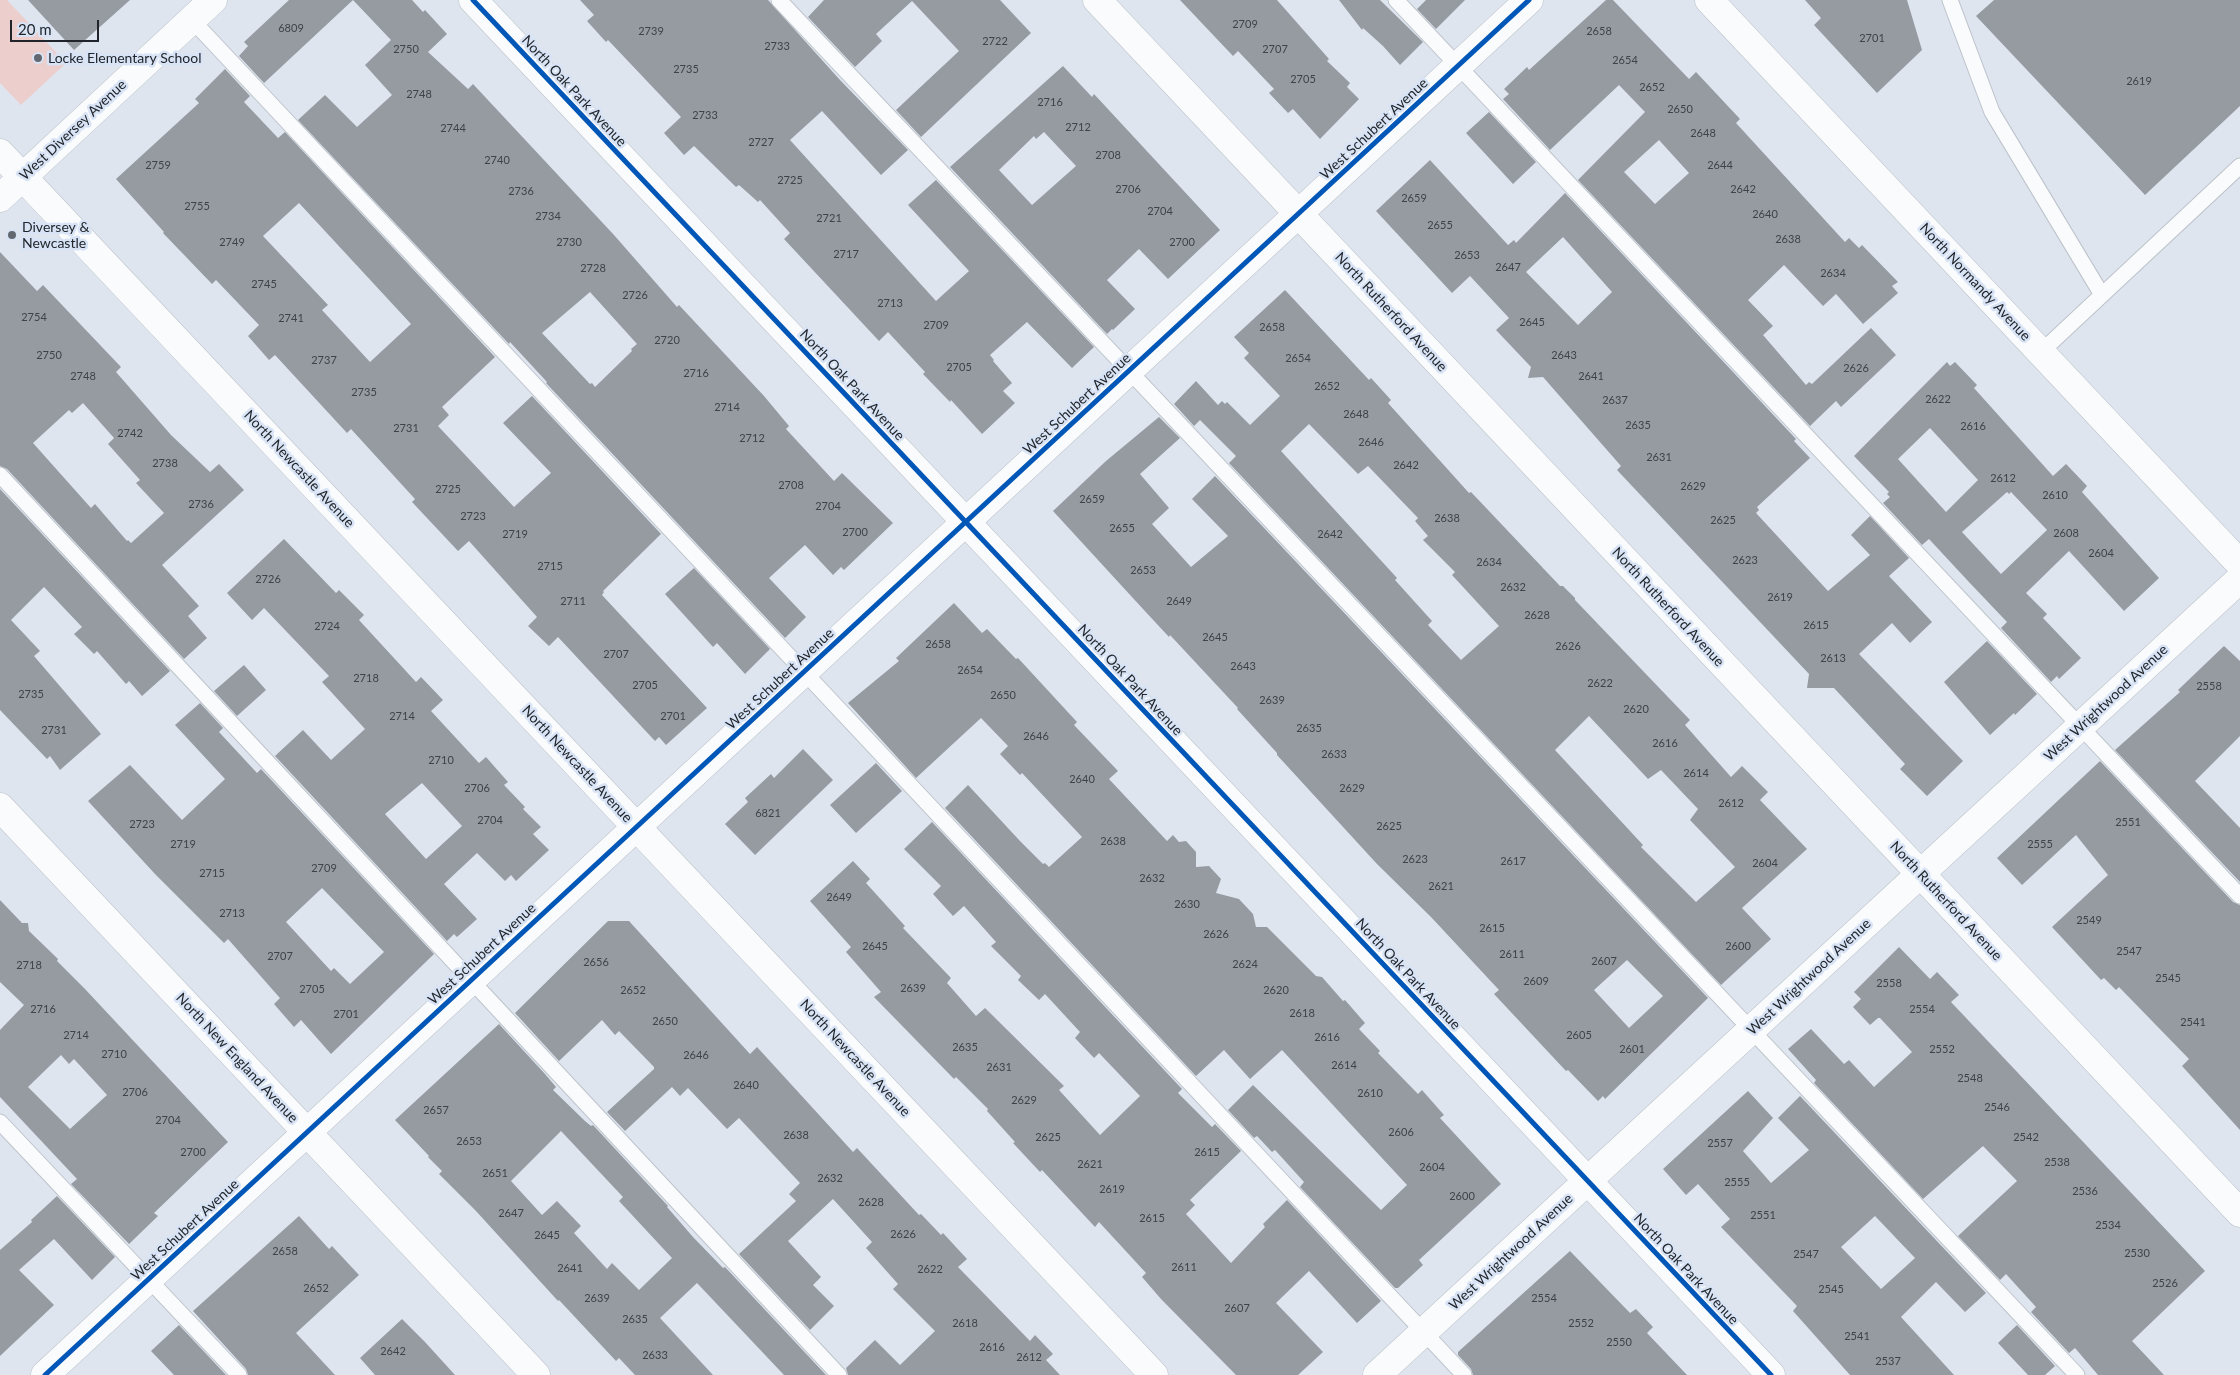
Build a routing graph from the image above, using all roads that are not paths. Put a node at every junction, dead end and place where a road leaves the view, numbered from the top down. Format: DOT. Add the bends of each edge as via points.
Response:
graph roads {
  1 [pos="213,0"];
  2 [pos="473,0"];
  3 [pos="779,0"];
  4 [pos="1097,0"];
  5 [pos="1396,0"];
  6 [pos="1529,0"];
  7 [pos="1709,0"];
  8 [pos="1950,0"];
  9 [pos="192,20"];
  10 [pos="1458,66"];
  11 [pos="0,152"];
  12 [pos="2240,166"];
  13 [pos="23,177"];
  14 [pos="0,198"];
  15 [pos="1298,214"];
  16 [pos="2102,295"];
  17 [pos="2040,352"];
  18 [pos="1129,371"];
  19 [pos="0,475"];
  20 [pos="966,522"];
  21 [pos="2240,564"];
  22 [pos="2240,579"];
  23 [pos="804,672"];
  24 [pos="2080,727"];
  25 [pos="0,807"];
  26 [pos="637,827"];
  27 [pos="1920,874"];
  28 [pos="2240,896"];
  29 [pos="471,981"];
  30 [pos="1751,1030"];
  31 [pos="0,1122"];
  32 [pos="307,1132"];
  33 [pos="1588,1181"];
  34 [pos="2240,1214"];
  35 [pos="148,1279"];
  36 [pos="1424,1332"];
  37 [pos="45,1375"];
  38 [pos="239,1375"];
  39 [pos="536,1375"];
  40 [pos="839,1375"];
  41 [pos="1154,1375"];
  42 [pos="1377,1375"];
  43 [pos="1464,1375"];
  44 [pos="1770,1375"];
  45 [pos="2077,1375"];
  1 -- 9 [label="street, West Diversey Avenue"];
  2 -- 20 [label="street, North Oak Park Avenue"];
  3 -- 18 [label="lane"];
  4 -- 15 [label="street, North Rutherford Avenue"];
  5 -- 10 [label="lane"];
  6 -- 10 [label="street, West Schubert Avenue"];
  7 -- 17 [label="street, North Normandy Avenue"];
  8 -- 16 [label="lane" via="1992,112"];
  9 -- 13 [label="street, West Diversey Avenue"];
  9 -- 23 [label="lane"];
  10 -- 15 [label="street, West Schubert Avenue"];
  10 -- 24 [label="lane"];
  11 -- 13 [label="street, North Newcastle Avenue"];
  12 -- 16 [label="lane"];
  13 -- 14 [label="street, West Diversey Avenue"];
  13 -- 26 [label="street, North Newcastle Avenue"];
  15 -- 18 [label="street, West Schubert Avenue"];
  15 -- 27 [label="street, North Rutherford Avenue"];
  16 -- 17 [label="lane"];
  17 -- 21 [label="street, North Normandy Avenue"];
  18 -- 20 [label="street, West Schubert Avenue"];
  18 -- 30 [label="lane"];
  19 -- 29 [label="lane"];
  20 -- 23 [label="street, West Schubert Avenue"];
  20 -- 33 [label="street, North Oak Park Avenue"];
  22 -- 24 [label="street, West Wrightwood Avenue"];
  23 -- 26 [label="street, West Schubert Avenue"];
  23 -- 36 [label="lane"];
  24 -- 27 [label="street, West Wrightwood Avenue"];
  24 -- 28 [label="lane"];
  25 -- 32 [label="street, North New England Avenue"];
  26 -- 29 [label="street, West Schubert Avenue"];
  26 -- 41 [label="street, North Newcastle Avenue"];
  27 -- 30 [label="street, West Wrightwood Avenue"];
  27 -- 34 [label="street, North Rutherford Avenue"];
  29 -- 32 [label="street, West Schubert Avenue"];
  29 -- 40 [label="lane"];
  30 -- 33 [label="street, West Wrightwood Avenue"];
  30 -- 45 [label="lane"];
  31 -- 35 [label="lane"];
  32 -- 35 [label="street, West Schubert Avenue"];
  32 -- 39 [label="street, North New England Avenue"];
  33 -- 36 [label="street, West Wrightwood Avenue"];
  33 -- 44 [label="street, North Oak Park Avenue"];
  35 -- 37 [label="street, West Schubert Avenue"];
  35 -- 38 [label="lane"];
  36 -- 42 [label="street, West Wrightwood Avenue"];
  36 -- 43 [label="lane"];
}
